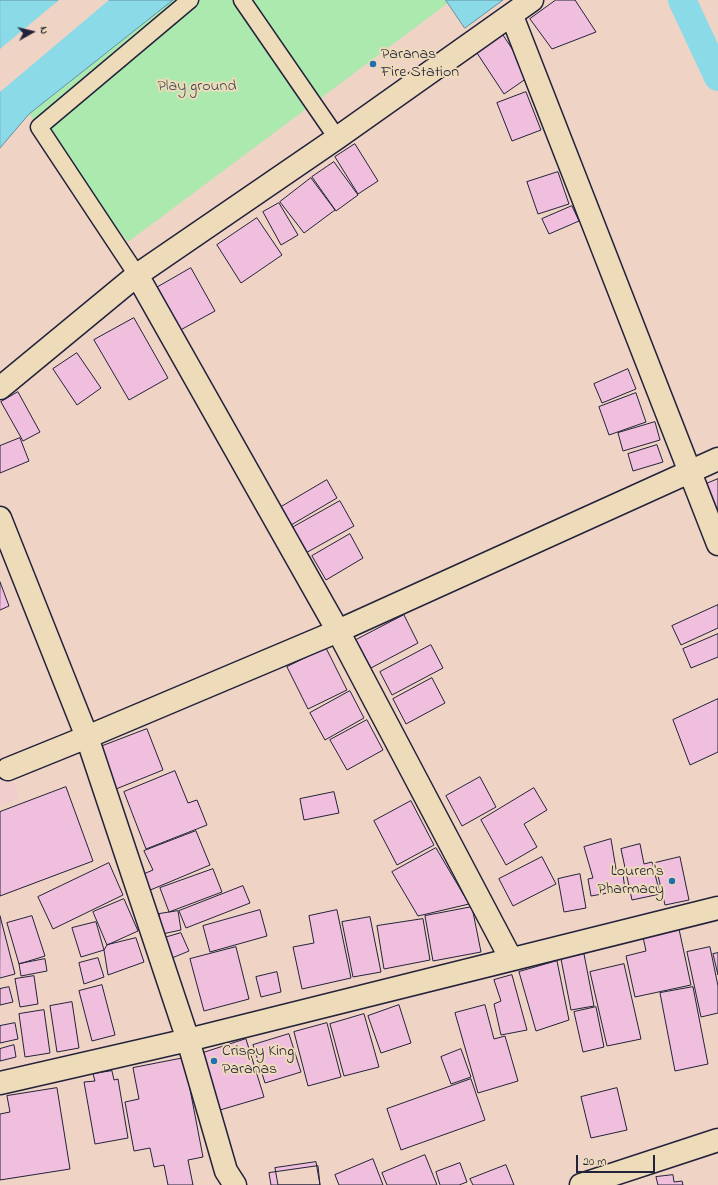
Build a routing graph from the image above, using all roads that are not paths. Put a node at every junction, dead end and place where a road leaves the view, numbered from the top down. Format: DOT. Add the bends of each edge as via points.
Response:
graph roads {
  1 [pos="190,0"];
  2 [pos="242,0"];
  3 [pos="532,0"];
  4 [pos="512,16"];
  5 [pos="337,138"];
  6 [pos="137,275"];
  7 [pos="0,388"];
  8 [pos="718,459"];
  9 [pos="690,471"];
  10 [pos="0,518"];
  11 [pos="718,544"];
  12 [pos="338,631"];
  13 [pos="87,738"];
  14 [pos="8,769"];
  15 [pos="718,908"];
  16 [pos="511,959"];
  17 [pos="188,1040"];
  18 [pos="0,1083"];
  19 [pos="718,1140"];
  20 [pos="235,1185"];
  21 [pos="581,1185"];
  1 -- 6 [label="lane" via="39,127"];
  2 -- 5 [label="lane"];
  3 -- 4 [label="street"];
  4 -- 5 [label="street"];
  4 -- 9 [label="street"];
  5 -- 6 [label="street"];
  6 -- 7 [label="street"];
  6 -- 12 [label="street"];
  8 -- 9 [label="street"];
  9 -- 11 [label="street"];
  9 -- 12 [label="street"];
  10 -- 13 [label="street"];
  12 -- 13 [label="street"];
  12 -- 16 [label="street"];
  13 -- 14 [label="street"];
  13 -- 17 [label="street"];
  15 -- 16 [label="street"];
  16 -- 17 [label="street"];
  17 -- 18 [label="street"];
  17 -- 20 [label="street" via="226,1171"];
  19 -- 21 [label="street"];
}
